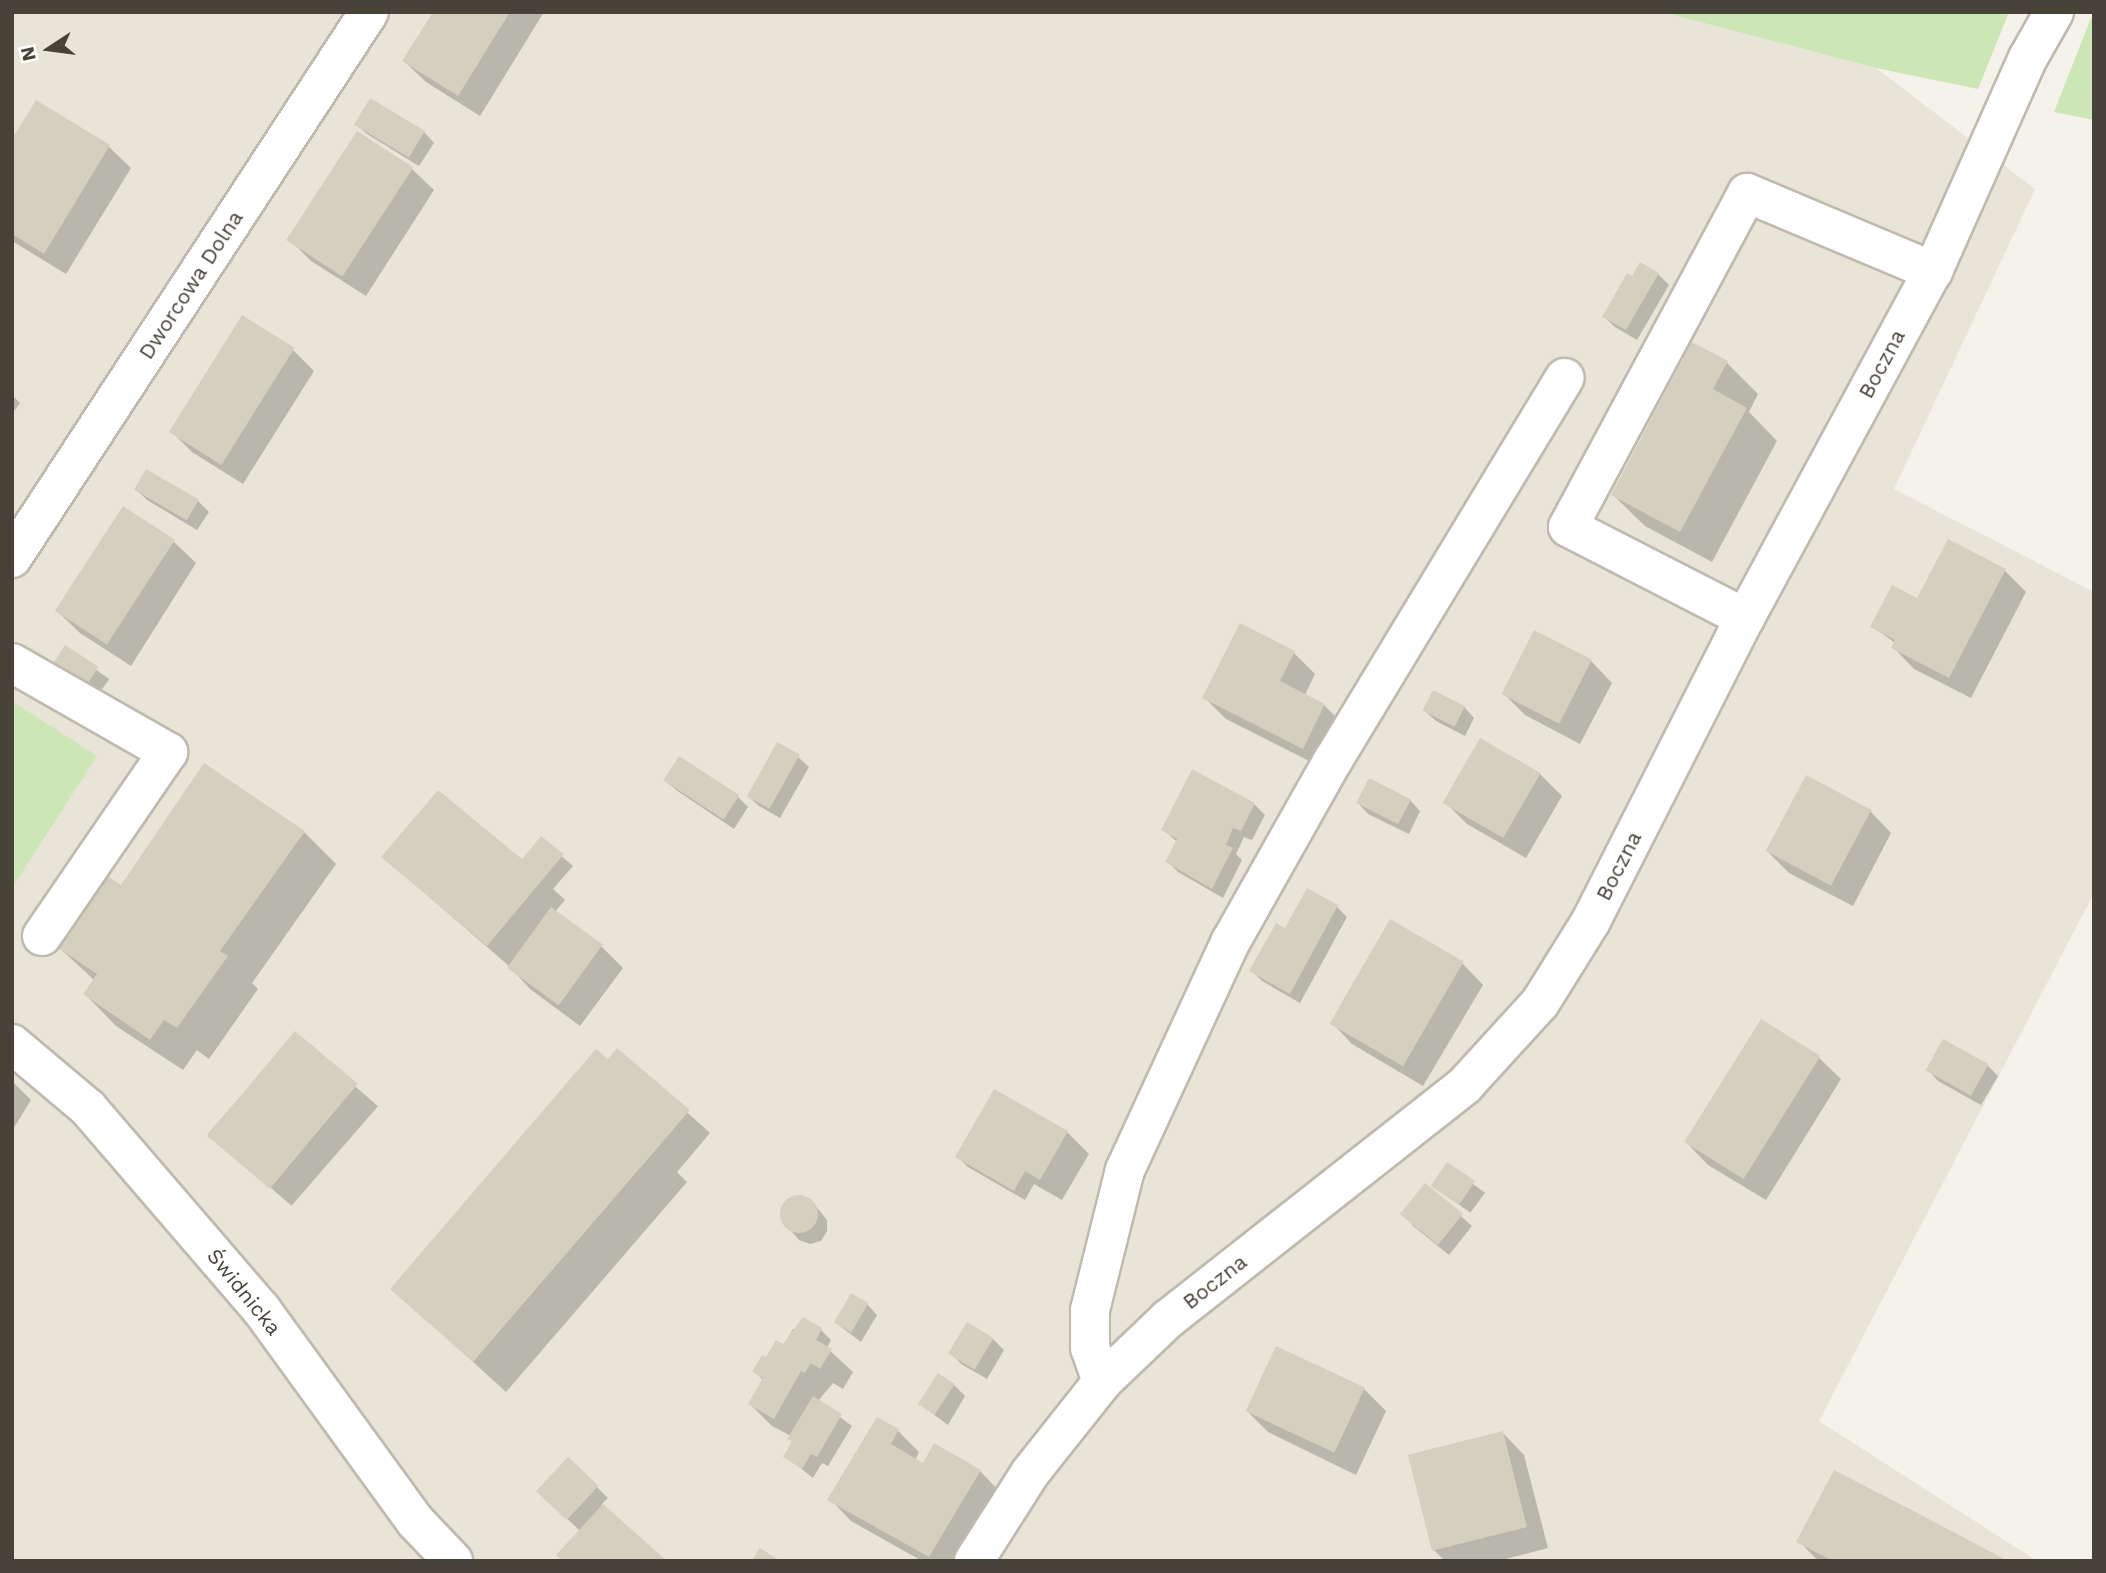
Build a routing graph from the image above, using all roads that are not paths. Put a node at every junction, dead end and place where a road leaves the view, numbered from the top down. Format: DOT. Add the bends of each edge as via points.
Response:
graph roads {
  1 [pos="369,12"];
  2 [pos="2054,12"];
  3 [pos="1933,271"];
  4 [pos="1565,378"];
  5 [pos="12,558"];
  6 [pos="1745,618"];
  7 [pos="12,663"];
  8 [pos="42,936"];
  9 [pos="12,1044"];
  10 [pos="1102,1382"];
  11 [pos="453,1561"];
  12 [pos="974,1561"];
  1 -- 5 [label="street, Dworcowa Dolna"];
  2 -- 3 [label="street, Boczna" via="2028,58"];
  3 -- 6 [label="street, Boczna"];
  3 -- 6 [label="street" via="1747,193 1568,527"];
  4 -- 10 [label="street" via="1332,762 1231,941 1125,1170 1090,1310 1090,1348"];
  6 -- 10 [label="street, Boczna" via="1591,921 1540,1003 1465,1085 1168,1319"];
  7 -- 8 [label="street" via="168,752"];
  9 -- 11 [label="street, Świdnicka" via="88,1108 261,1310 415,1522"];
  10 -- 12 [label="street, Boczna" via="1030,1473"];
}
